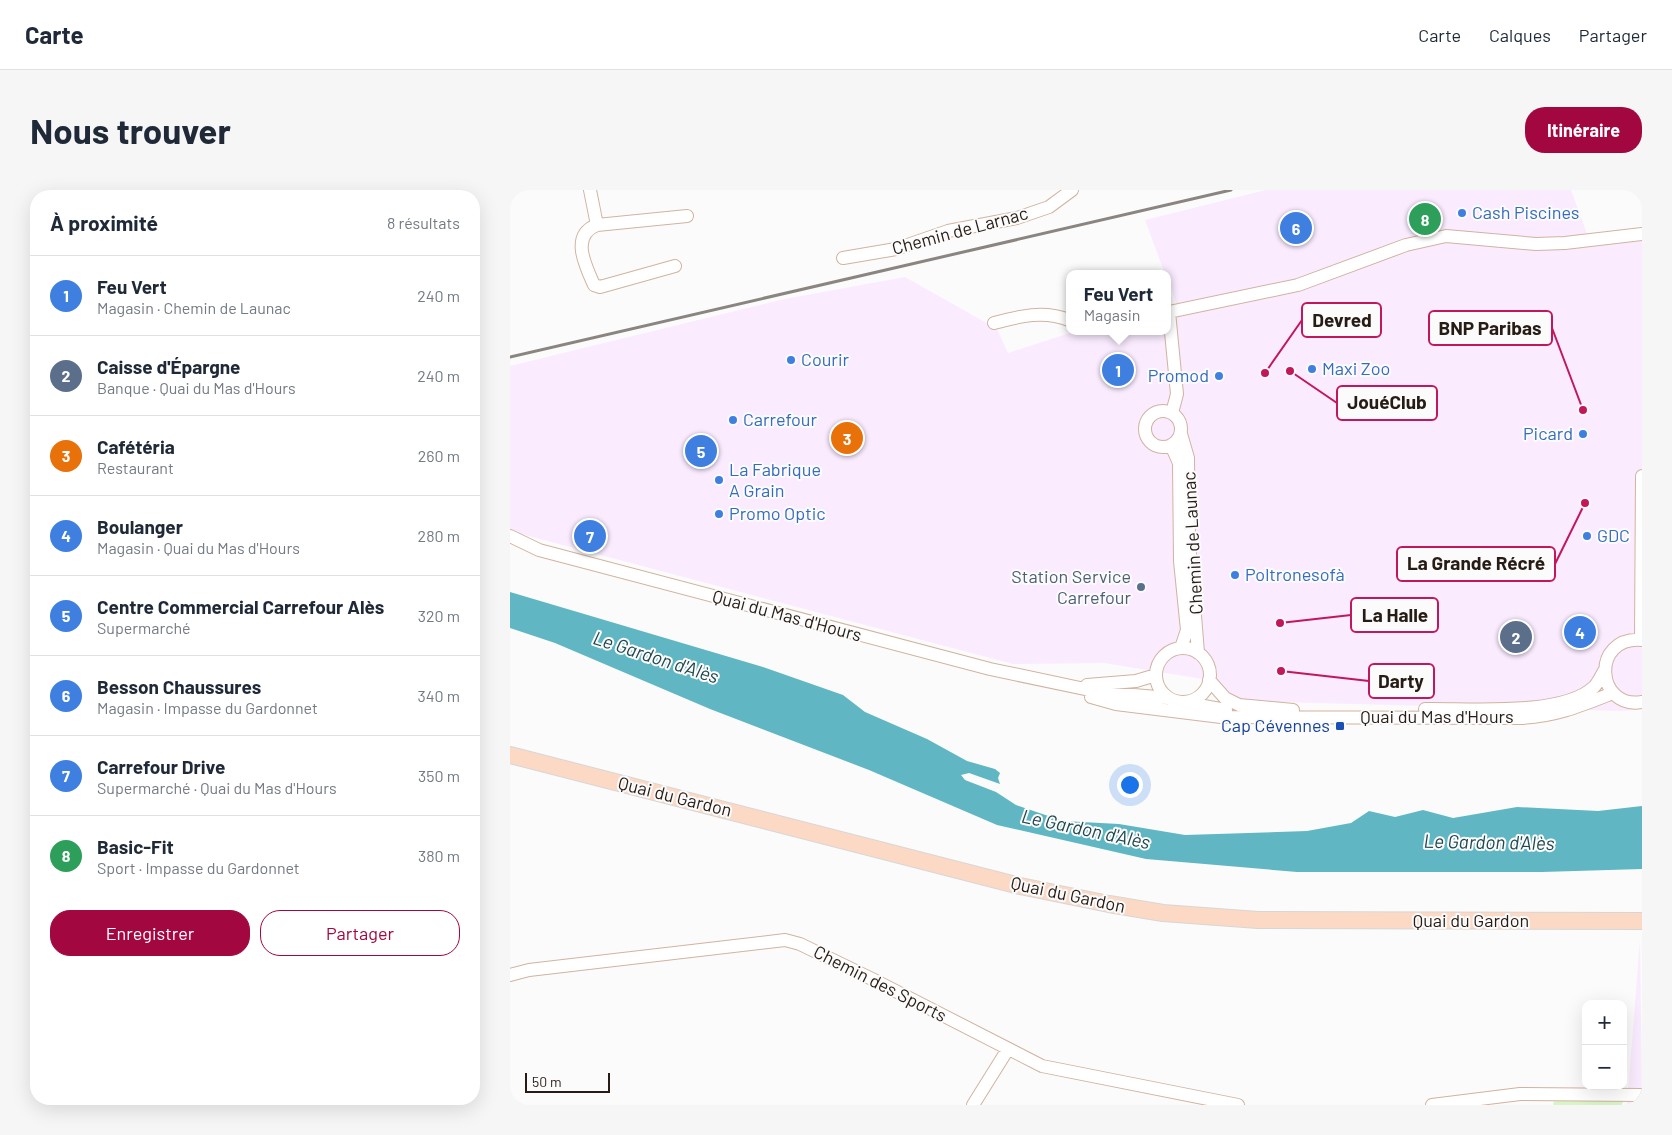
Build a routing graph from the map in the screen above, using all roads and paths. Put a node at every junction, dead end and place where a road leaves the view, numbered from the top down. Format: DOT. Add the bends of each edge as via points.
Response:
graph roads {
  1 [pos="590,190"];
  2 [pos="1072,190"];
  3 [pos="687,216"];
  4 [pos="597,225"];
  5 [pos="1642,234"];
  6 [pos="843,258"];
  7 [pos="674,266"];
  8 [pos="1171,311"];
  9 [pos="1066,319"];
  10 [pos="994,323"];
  11 [pos="1171,335"];
  12 [pos="1172,413"];
  13 [pos="1181,434"];
  14 [pos="1172,445"];
  15 [pos="1642,476"];
  16 [pos="510,536"];
  17 [pos="1642,640"];
  18 [pos="1181,648"];
  19 [pos="1198,653"];
  20 [pos="1604,671"];
  21 [pos="1156,675"];
  22 [pos="1210,680"];
  23 [pos="1067,686"];
  24 [pos="1613,693"];
  25 [pos="1168,698"];
  26 [pos="1185,702"];
  27 [pos="1642,702"];
  28 [pos="1258,717"];
  29 [pos="510,755"];
  30 [pos="1642,921"];
  31 [pos="510,975"];
  32 [pos="1008,1049"];
  33 [pos="1642,1095"];
  34 [pos="972,1105"];
  35 [pos="1238,1105"];
  36 [pos="1432,1105"];
  1 -- 4 [label="street"];
  2 -- 6 [label="street, Chemin de Larnac" via="1049,207 1017,218 948,232 896,249"];
  3 -- 4 [label="street"];
  4 -- 7 [label="street" via="583,234 581,248 594,285 600,287"];
  5 -- 8 [label="street" via="1536,244 1446,236 1406,245 1298,285"];
  9 -- 10 [label="street" via="1039,314"];
  11 -- 12 [label="street" via="1178,394"];
  12 -- 13 [label="street" via="1180,422"];
  12 -- 14 [label="street" via="1154,414 1145,427 1148,438 1156,446"];
  13 -- 14 [label="street"];
  13 -- 19 [label="street, Chemin de Launac" via="1188,458 1189,541"];
  14 -- 18 [label="street, Chemin de Launac" via="1179,463 1180,561 1187,630"];
  15 -- 17 [label="street"];
  16 -- 23 [label="street, Quai du Mas d'Hours" via="539,550 990,669"];
  17 -- 20 [label="street, Quai du Mas d'Hours" via="1616,646"];
  18 -- 19 [label="street"];
  18 -- 21 [label="street" via="1161,660"];
  19 -- 22 [label="street" via="1208,665"];
  20 -- 22 [label="street, Quai du Mas d'Hours" via="1595,687 1577,698 1535,708 1311,711 1256,707 1239,705 1225,698"];
  20 -- 24 [label="street"];
  21 -- 23 [label="street, Quai du Mas d'Hours" via="1136,681"];
  21 -- 25 [label="street" via="1161,692"];
  22 -- 26 [label="street" via="1201,696"];
  23 -- 25 [label="street, Quai du Mas d'Hours"];
  23 -- 28 [label="street, Quai du Mas d'Hours" via="1080,694 1116,704 1221,717"];
  24 -- 27 [label="street" via="1629,702"];
  24 -- 28 [label="street, Quai du Mas d'Hours" via="1568,712 1548,716"];
  25 -- 26 [label="street"];
  26 -- 28 [label="street, Quai du Mas d'Hours"];
  29 -- 30 [label="main road, Quai du Gardon" via="1012,884 1145,910 1258,920"];
  31 -- 32 [label="street, Chemin des Sports" via="529,970 784,940 800,944 874,980"];
  32 -- 34 [label="street"];
  32 -- 35 [label="street, Chemin des Sports" via="1042,1066"];
  33 -- 36 [label="street" via="1520,1094"];
}
